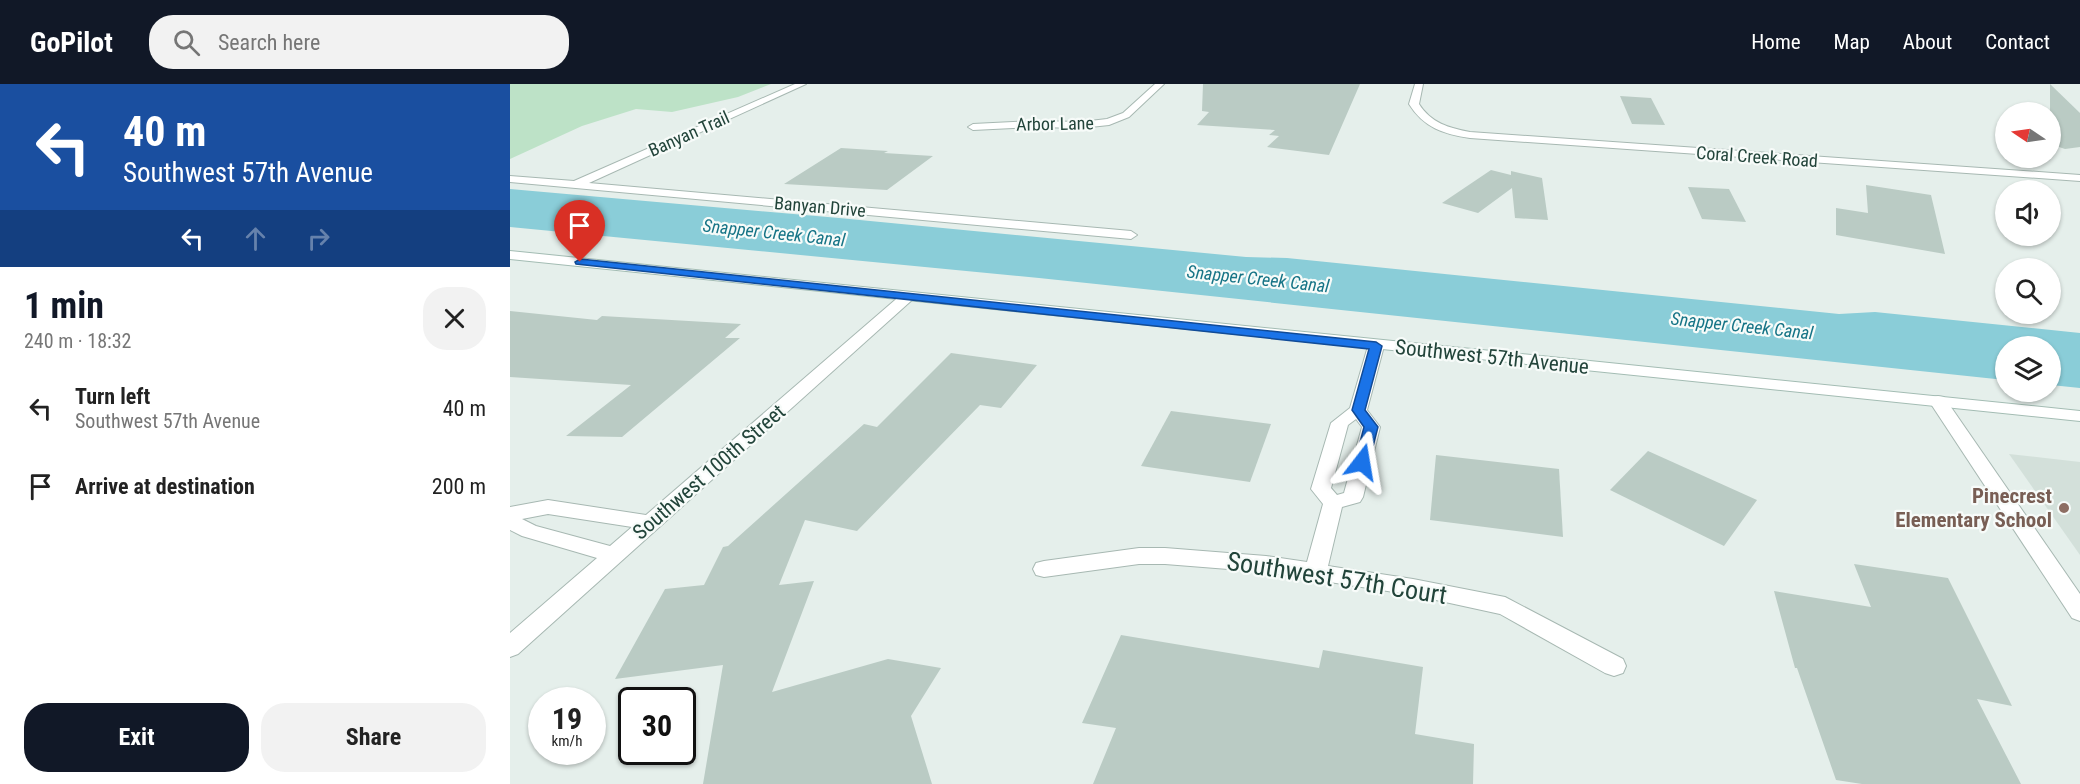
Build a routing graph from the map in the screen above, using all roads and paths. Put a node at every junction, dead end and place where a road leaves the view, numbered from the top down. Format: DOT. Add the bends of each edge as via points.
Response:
graph roads {
  1 [pos="802,84"];
  2 [pos="1160,84"];
  3 [pos="1419,84"];
  4 [pos="973,127"];
  5 [pos="2080,178"];
  6 [pos="510,179"];
  7 [pos="576,185"];
  8 [pos="1131,235"];
  9 [pos="510,255"];
  10 [pos="907,297"];
  11 [pos="1376,346"];
  12 [pos="1938,401"];
  13 [pos="1358,410"];
  14 [pos="2080,416"];
  15 [pos="1332,503"];
  16 [pos="510,514"];
  17 [pos="510,521"];
  18 [pos="651,523"];
  19 [pos="615,555"];
  20 [pos="1044,569"];
  21 [pos="1316,571"];
  22 [pos="2080,612"];
  23 [pos="510,647"];
  24 [pos="1614,666"];
  1 -- 7 [label="street, Banyan Trail"];
  2 -- 4 [label="street, Arbor Lane" via="1126,115 1108,122"];
  3 -- 5 [label="street, Coral Creek Road" via="1414,104 1421,117 1435,126 1473,135 1527,142"];
  6 -- 7 [label="street, Banyan Drive"];
  7 -- 8 [label="street, Banyan Drive"];
  9 -- 10 [label="street, Southwest 57th Avenue"];
  10 -- 11 [label="street, Southwest 57th Avenue"];
  10 -- 18 [label="street, Southwest 100th Street"];
  11 -- 12 [label="street, Southwest 57th Avenue"];
  11 -- 13 [label="street"];
  12 -- 14 [label="street, Southwest 57th Avenue"];
  12 -- 22 [label="street"];
  13 -- 15 [label="street" via="1340,423 1321,489"];
  13 -- 15 [label="street" via="1371,427 1353,497"];
  15 -- 21 [label="street"];
  16 -- 18 [label="street" via="548,507"];
  17 -- 19 [label="street" via="529,531"];
  18 -- 19 [label="street, Southwest 100th Street"];
  19 -- 23 [label="street, Southwest 100th Street"];
  20 -- 21 [label="street, Southwest 57th Court" via="1139,556"];
  21 -- 24 [label="street, Southwest 57th Court" via="1504,606"];
}
